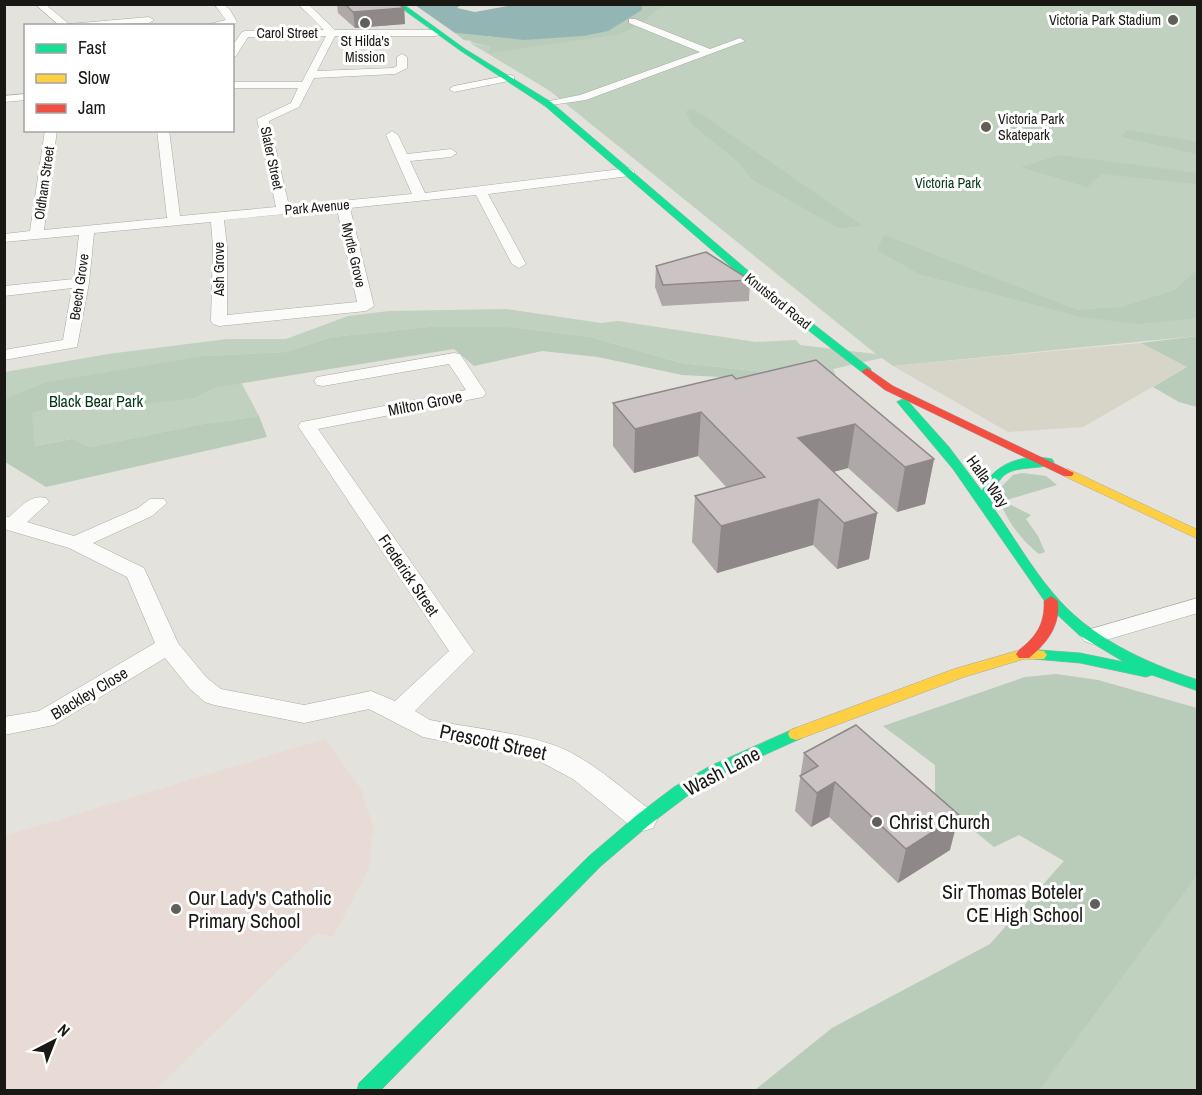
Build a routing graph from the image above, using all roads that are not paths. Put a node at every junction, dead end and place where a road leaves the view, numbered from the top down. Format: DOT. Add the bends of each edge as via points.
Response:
graph roads {
  1 [pos="39,4"];
  2 [pos="218,4"];
  3 [pos="302,4"];
  4 [pos="399,4"];
  5 [pos="135,10"];
  6 [pos="632,21"];
  7 [pos="152,23"];
  8 [pos="64,24"];
  9 [pos="125,24"];
  10 [pos="218,24"];
  11 [pos="332,33"];
  12 [pos="436,33"];
  13 [pos="740,41"];
  14 [pos="234,51"];
  15 [pos="707,51"];
  16 [pos="402,57"];
  17 [pos="510,78"];
  18 [pos="307,80"];
  19 [pos="234,86"];
  20 [pos="454,89"];
  21 [pos="24,97"];
  22 [pos="4,99"];
  23 [pos="548,104"];
  24 [pos="51,132"];
  25 [pos="163,132"];
  26 [pos="392,135"];
  27 [pos="451,153"];
  28 [pos="403,158"];
  29 [pos="629,171"];
  30 [pos="480,191"];
  31 [pos="420,197"];
  32 [pos="343,205"];
  33 [pos="283,210"];
  34 [pos="217,217"];
  35 [pos="174,221"];
  36 [pos="87,230"];
  37 [pos="36,235"];
  38 [pos="4,238"];
  39 [pos="519,264"];
  40 [pos="81,283"];
  41 [pos="4,291"];
  42 [pos="219,321"];
  43 [pos="4,355"];
  44 [pos="322,381"];
  45 [pos="889,388"];
  46 [pos="307,426"];
  47 [pos="1048,462"];
  48 [pos="39,502"];
  49 [pos="157,503"];
  50 [pos="986,506"];
  51 [pos="9,523"];
  52 [pos="1197,535"];
  53 [pos="76,543"];
  54 [pos="1051,601"];
  55 [pos="1197,605"];
  56 [pos="1092,636"];
  57 [pos="168,646"];
  58 [pos="1024,654"];
  59 [pos="1175,680"];
  60 [pos="1197,686"];
  61 [pos="398,712"];
  62 [pos="4,726"];
  63 [pos="643,820"];
  64 [pos="367,1090"];
  1 -- 8 [label="street"];
  2 -- 10 [label="street" via="232,22"];
  3 -- 11 [label="street"];
  4 -- 12 [label="main road, Knutsford Road"];
  5 -- 7 [label="street"];
  6 -- 15 [label="street"];
  7 -- 9 [label="street"];
  11 -- 12 [label="street, Carol Street"];
  11 -- 14 [label="street, Carol Street" via="245,34"];
  11 -- 18 [label="street, Slater Street"];
  12 -- 17 [label="main road, Knutsford Road"];
  13 -- 15 [label="street"];
  15 -- 23 [label="street" via="582,98"];
  16 -- 18 [label="street" via="402,68 395,71"];
  17 -- 20 [label="street"];
  17 -- 23 [label="main road, Knutsford Road"];
  18 -- 19 [label="street"];
  18 -- 33 [label="street, Slater Street" via="295,105 263,119"];
  21 -- 22 [label="street"];
  23 -- 29 [label="main road, Knutsford Road"];
  24 -- 37 [label="street, Oldham Street"];
  25 -- 35 [label="street"];
  26 -- 28 [label="street"];
  27 -- 28 [label="street"];
  28 -- 31 [label="street"];
  29 -- 30 [label="street, Park Avenue"];
  29 -- 45 [label="main road, Knutsford Road" via="733,264"];
  30 -- 31 [label="street, Park Avenue"];
  30 -- 39 [label="street"];
  31 -- 32 [label="street, Park Avenue"];
  32 -- 33 [label="street, Park Avenue"];
  32 -- 42 [label="street, Myrtle Grove" via="366,306"];
  33 -- 34 [label="street, Park Avenue"];
  34 -- 35 [label="street, Park Avenue"];
  34 -- 42 [label="street, Ash Grove"];
  35 -- 36 [label="street, Park Avenue"];
  36 -- 37 [label="street, Park Avenue"];
  36 -- 40 [label="street, Beech Grove"];
  37 -- 38 [label="street, Park Avenue"];
  40 -- 41 [label="street"];
  40 -- 43 [label="street, Beech Grove" via="71,344"];
  44 -- 46 [label="street, Milton Grove" via="454,358 477,393"];
  45 -- 47 [label="main road, Knutsford Road"];
  45 -- 50 [label="main road, Halla Way" via="922,420"];
  46 -- 61 [label="street, Frederick Street" via="462,652"];
  47 -- 50 [label="main road" via="1025,463 995,473 987,485"];
  47 -- 52 [label="main road, Knutsford Road"];
  48 -- 51 [label="street"];
  49 -- 53 [label="street"];
  50 -- 54 [label="main road, Halla Way"];
  51 -- 53 [label="street"];
  53 -- 57 [label="street" via="136,573"];
  54 -- 56 [label="main road, Halla Way"];
  54 -- 58 [label="main road" via="1050,629"];
  55 -- 56 [label="street"];
  56 -- 59 [label="main road"];
  57 -- 61 [label="street" via="214,696 304,714 371,700"];
  57 -- 62 [label="street, Blackley Close" via="45,719"];
  58 -- 59 [label="main road, Wash Lane" via="1080,658"];
  58 -- 63 [label="main road, Wash Lane" via="959,673 803,731 716,770"];
  59 -- 60 [label="main road"];
  61 -- 63 [label="street, Prescott Street" via="423,728 556,756"];
  63 -- 64 [label="main road, Wash Lane" via="595,861"];
}
